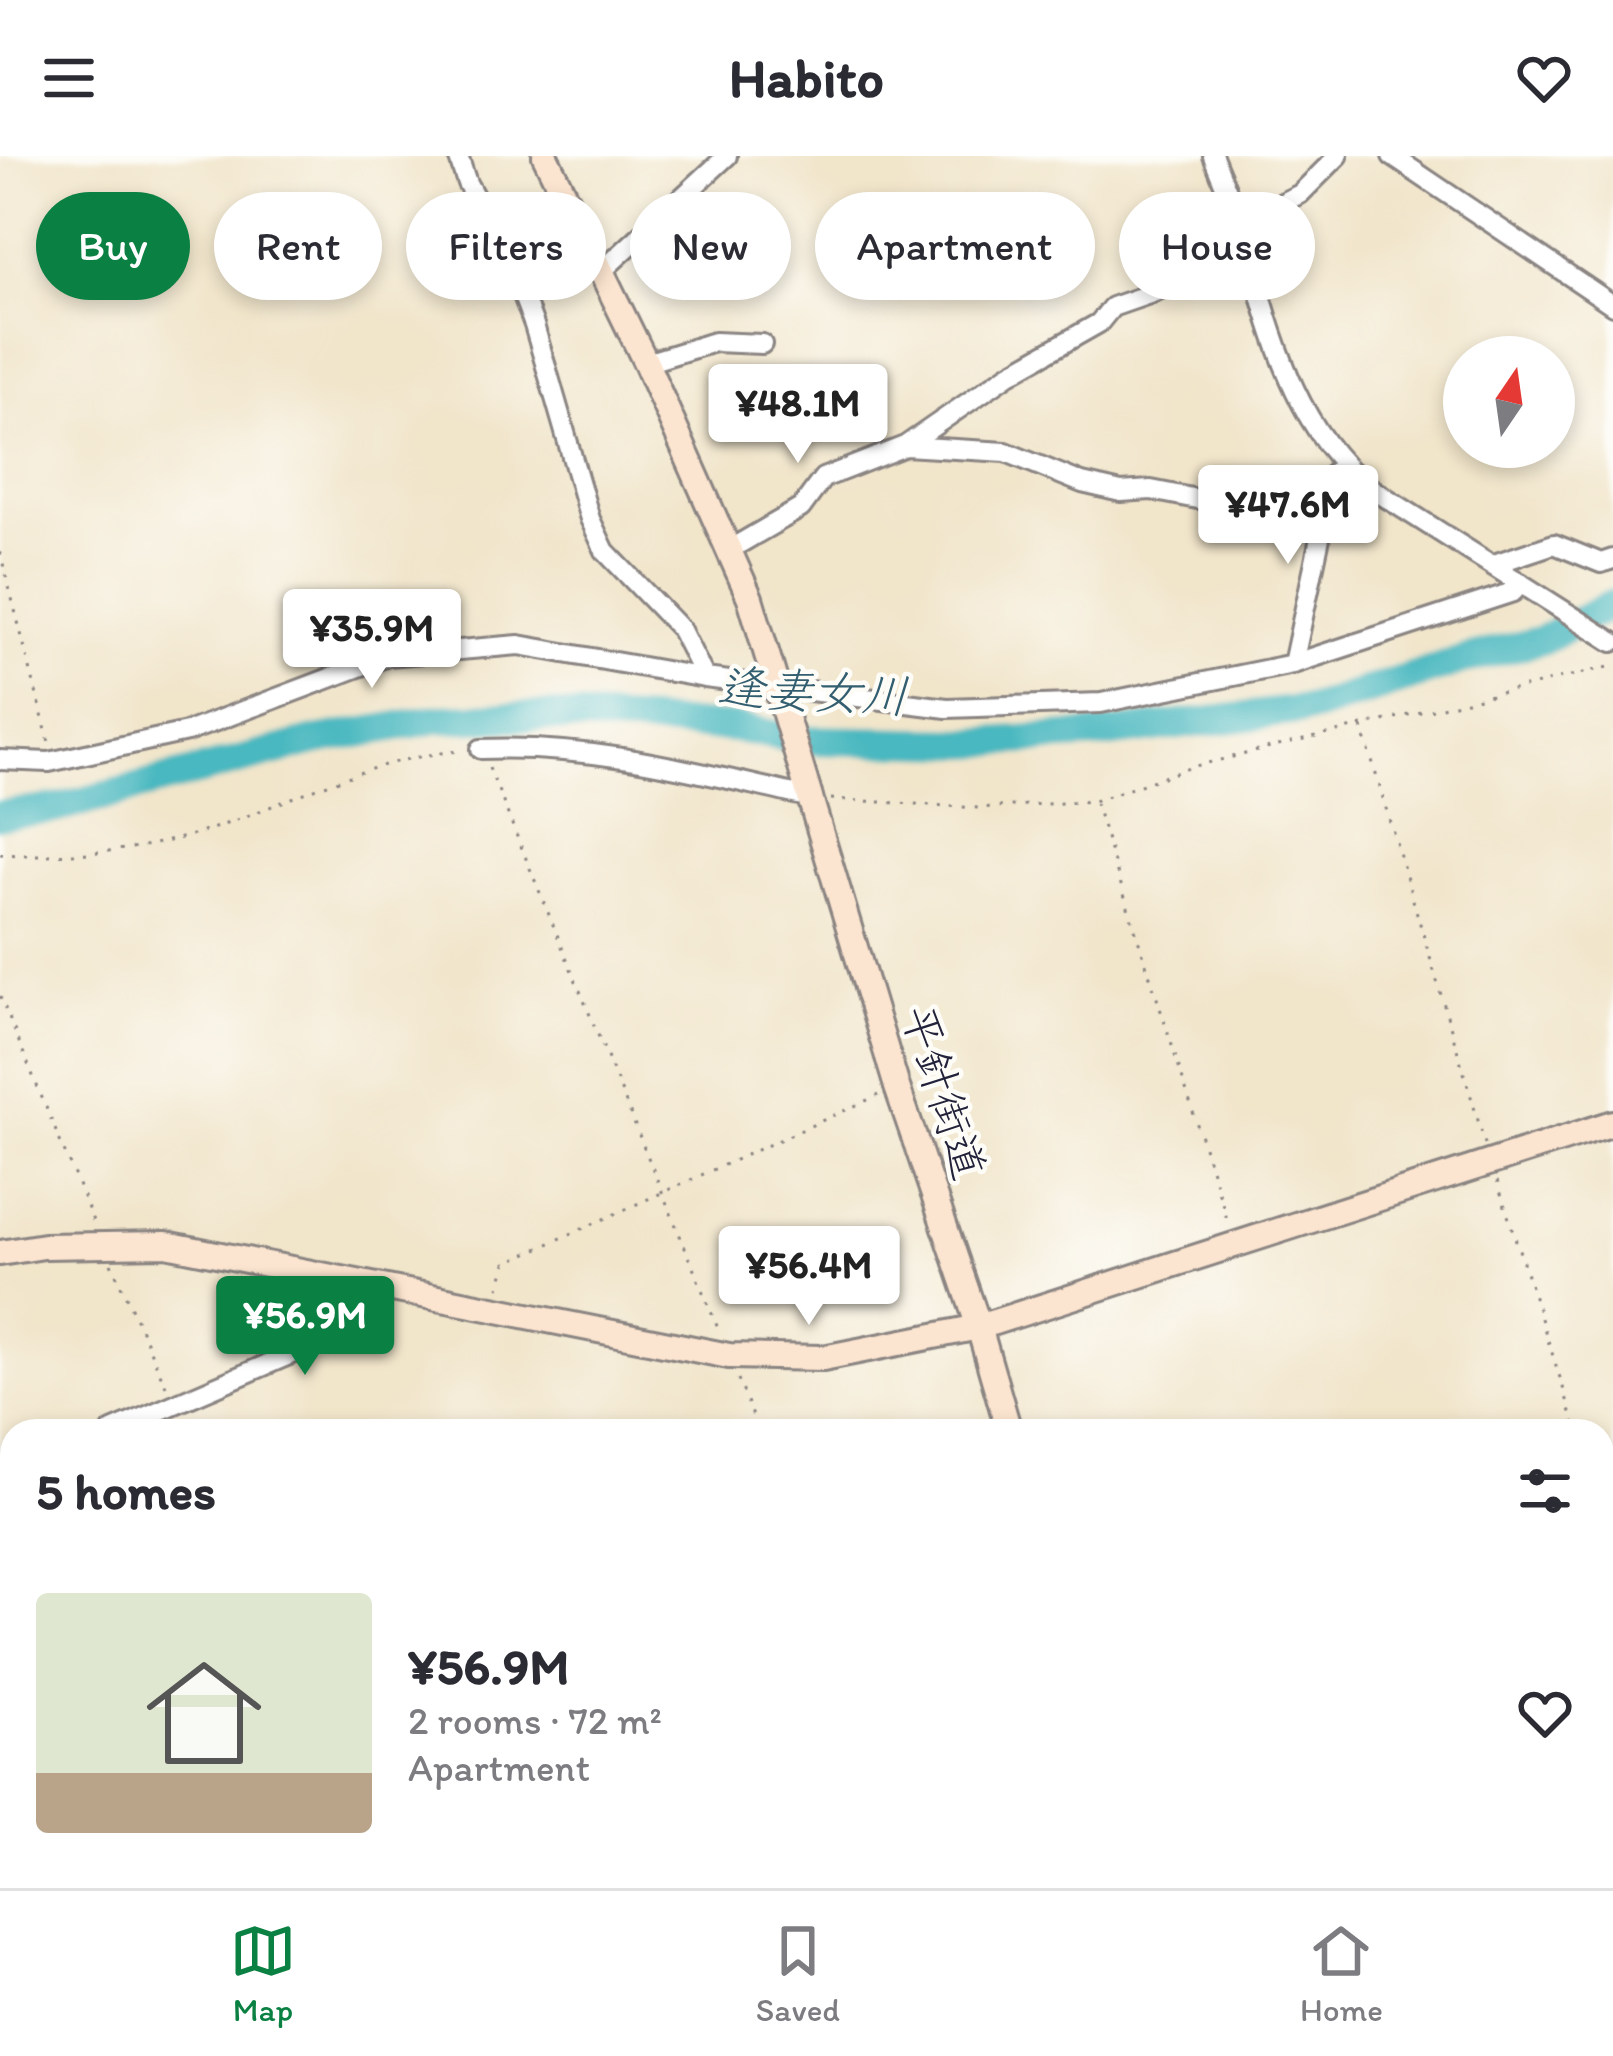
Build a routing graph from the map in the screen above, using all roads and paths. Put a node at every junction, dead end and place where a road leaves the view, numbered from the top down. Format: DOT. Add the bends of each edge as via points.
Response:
graph roads {
  1 [pos="458,156"];
  2 [pos="545,156"];
  3 [pos="727,156"];
  4 [pos="1213,156"];
  5 [pos="1339,156"];
  6 [pos="1392,156"];
  7 [pos="563,192"];
  8 [pos="1227,192"];
  9 [pos="1302,192"];
  10 [pos="606,267"];
  11 [pos="606,279"];
  12 [pos="1132,300"];
  13 [pos="1261,300"];
  14 [pos="1613,305"];
  15 [pos="762,344"];
  16 [pos="646,363"];
  17 [pos="904,446"];
  18 [pos="1334,472"];
  19 [pos="728,551"];
  20 [pos="0,552"];
  21 [pos="1613,559"];
  22 [pos="1494,564"];
  23 [pos="1521,583"];
  24 [pos="1613,642"];
  25 [pos="1293,664"];
  26 [pos="1613,666"];
  27 [pos="704,677"];
  28 [pos="774,686"];
  29 [pos="1362,726"];
  30 [pos="481,749"];
  31 [pos="0,760"];
  32 [pos="49,762"];
  33 [pos="808,788"];
  34 [pos="1094,801"];
  35 [pos="0,854"];
  36 [pos="0,996"];
  37 [pos="896,1087"];
  38 [pos="1613,1123"];
  39 [pos="1490,1162"];
  40 [pos="664,1195"];
  41 [pos="102,1243"];
  42 [pos="1234,1244"];
  43 [pos="0,1253"];
  44 [pos="372,1285"];
  45 [pos="493,1309"];
  46 [pos="979,1328"];
  47 [pos="729,1356"];
  48 [pos="173,1404"];
  49 [pos="139,1419"];
  50 [pos="754,1419"];
  51 [pos="1006,1419"];
  52 [pos="1573,1419"];
  1 -- 27 [label="street" via="510,261 605,551 681,630"];
  2 -- 7 [label="street"];
  3 -- 10 [label="street"];
  4 -- 8 [label="street"];
  5 -- 9 [label="street"];
  6 -- 14 [label="street"];
  11 -- 16 [label="street"];
  12 -- 17 [label="street"];
  13 -- 18 [label="street"];
  15 -- 16 [label="street" via="714,342"];
  16 -- 19 [label="street"];
  17 -- 18 [label="street" via="1006,452 1082,483 1197,499 1249,498"];
  17 -- 19 [label="street" via="823,478 801,508"];
  18 -- 22 [label="street"];
  18 -- 25 [label="street"];
  19 -- 28 [label="street"];
  20 -- 32 [label="path"];
  21 -- 22 [label="street" via="1601,563 1554,544"];
  22 -- 23 [label="street"];
  23 -- 24 [label="street"];
  23 -- 25 [label="street"];
  25 -- 28 [label="street" via="1101,704 947,708"];
  26 -- 29 [label="path"];
  27 -- 28 [label="street"];
  27 -- 32 [label="street" via="519,645 388,656 187,732"];
  28 -- 33 [label="street, 平針街道"];
  29 -- 34 [label="path" via="1195,766"];
  29 -- 39 [label="path"];
  30 -- 33 [label="street" via="596,751"];
  30 -- 35 [label="path" via="424,754 344,776 158,845"];
  30 -- 40 [label="path"];
  31 -- 32 [label="street"];
  33 -- 34 [label="path" via="979,808"];
  33 -- 37 [label="street, 平針街道"];
  34 -- 42 [label="path"];
  36 -- 41 [label="path"];
  37 -- 40 [label="path"];
  37 -- 46 [label="street, 平針街道"];
  38 -- 39 [label="street"];
  39 -- 42 [label="street"];
  39 -- 52 [label="path"];
  40 -- 45 [label="path" via="506,1263"];
  40 -- 47 [label="path"];
  41 -- 43 [label="street"];
  41 -- 44 [label="street" via="228,1253"];
  41 -- 48 [label="path"];
  42 -- 46 [label="street"];
  44 -- 45 [label="street"];
  44 -- 48 [label="street" via="352,1328"];
  45 -- 47 [label="street"];
  46 -- 47 [label="street" via="823,1358"];
  46 -- 51 [label="street, 平針街道"];
  47 -- 50 [label="path"];
  48 -- 49 [label="street"];
}
